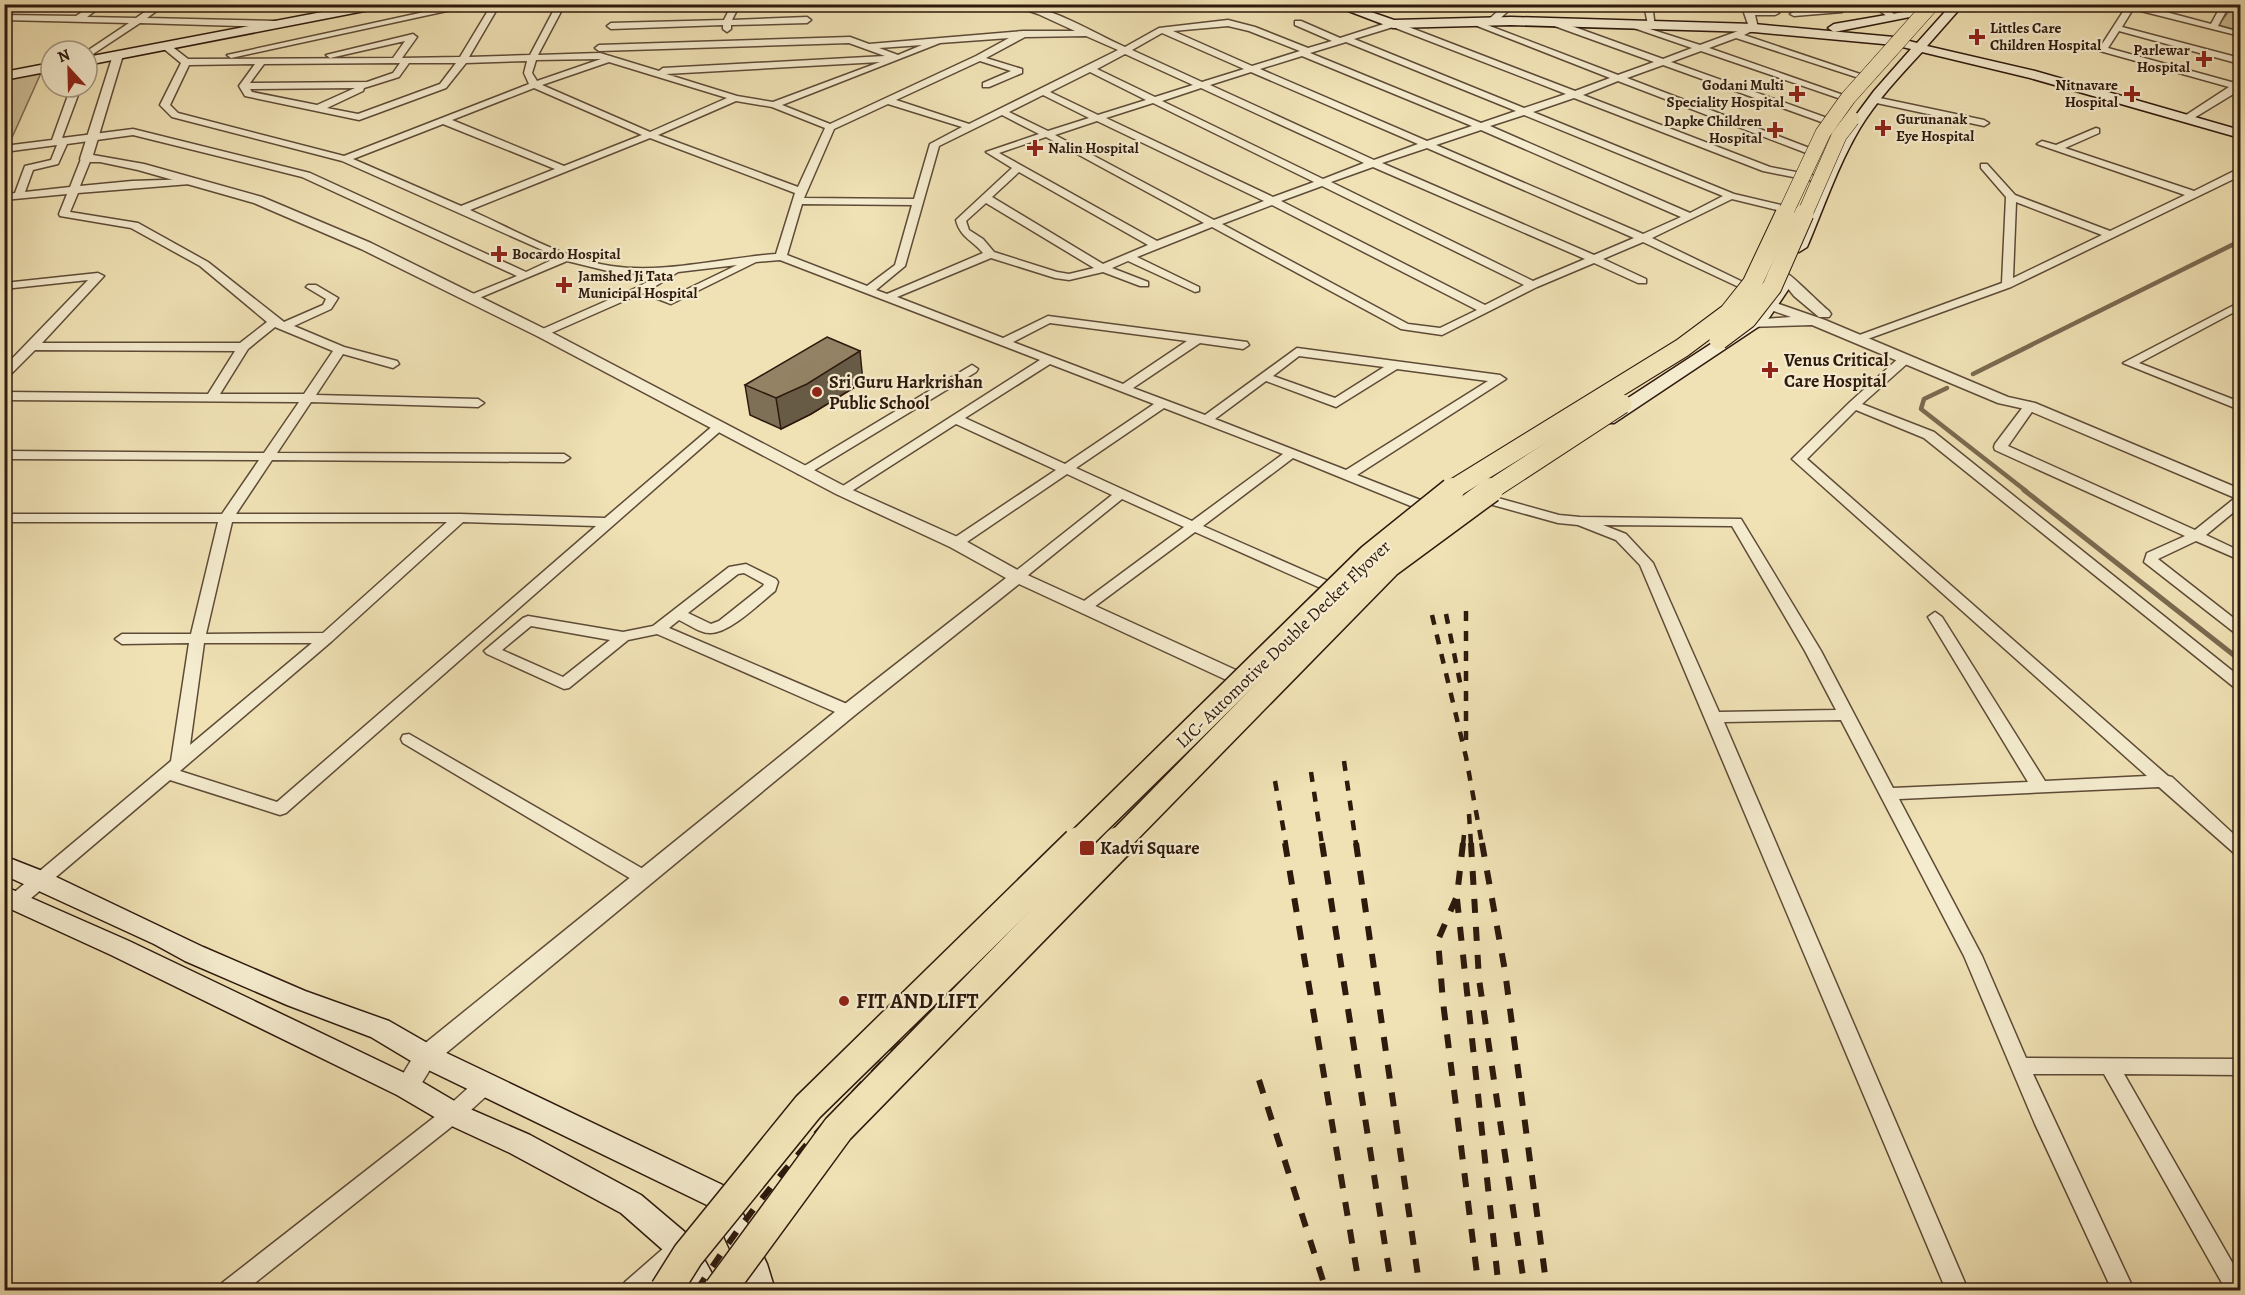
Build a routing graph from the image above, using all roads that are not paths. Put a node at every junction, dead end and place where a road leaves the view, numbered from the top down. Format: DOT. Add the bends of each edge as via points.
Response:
graph roads {
  1 [pos="100,4"];
  2 [pos="162,4"];
  3 [pos="385,4"];
  4 [pos="475,4"];
  5 [pos="496,4"];
  6 [pos="561,4"];
  7 [pos="695,4"];
  8 [pos="736,4"];
  9 [pos="1013,4"];
  10 [pos="1335,4"];
  11 [pos="1512,4"];
  12 [pos="1648,4"];
  13 [pos="1667,4"];
  14 [pos="1831,4"];
  15 [pos="1874,4"];
  16 [pos="1947,4"];
  17 [pos="1959,4"];
  18 [pos="2226,4"];
  19 [pos="2132,5"];
  20 [pos="620,6"];
  21 [pos="1702,6"];
  22 [pos="1927,7"];
  23 [pos="1747,8"];
  24 [pos="1775,13"];
  25 [pos="4,17"];
  26 [pos="415,17"];
  27 [pos="78,19"];
  28 [pos="807,20"];
  29 [pos="137,21"];
  30 [pos="1492,21"];
  31 [pos="727,22"];
  32 [pos="1471,22"];
  33 [pos="1552,22"];
  34 [pos="1298,23"];
  35 [pos="1393,24"];
  36 [pos="1631,24"];
  37 [pos="286,25"];
  38 [pos="1652,25"];
  39 [pos="2213,27"];
  40 [pos="1754,28"];
  41 [pos="2116,28"];
  42 [pos="1162,30"];
  43 [pos="1779,31"];
  44 [pos="1811,31"];
  45 [pos="1895,31"];
  46 [pos="1087,33"];
  47 [pos="1023,34"];
  48 [pos="2241,34"];
  49 [pos="1736,35"];
  50 [pos="412,37"];
  51 [pos="941,40"];
  52 [pos="1343,40"];
  53 [pos="605,43"];
  54 [pos="726,44"];
  55 [pos="1923,44"];
  56 [pos="866,46"];
  57 [pos="99,47"];
  58 [pos="167,47"];
  59 [pos="1698,48"];
  60 [pos="1126,51"];
  61 [pos="1305,52"];
  62 [pos="118,55"];
  63 [pos="1961,55"];
  64 [pos="898,58"];
  65 [pos="979,58"];
  66 [pos="99,59"];
  67 [pos="532,59"];
  68 [pos="463,60"];
  69 [pos="395,61"];
  70 [pos="406,61"];
  71 [pos="2241,61"];
  72 [pos="191,62"];
  73 [pos="261,62"];
  74 [pos="300,62"];
  75 [pos="1660,63"];
  76 [pos="39,69"];
  77 [pos="1090,69"];
  78 [pos="1253,69"];
  79 [pos="653,72"];
  80 [pos="4,76"];
  81 [pos="1862,76"];
  82 [pos="1620,77"];
  83 [pos="368,85"];
  84 [pos="534,85"];
  85 [pos="987,85"];
  86 [pos="1202,85"];
  87 [pos="244,86"];
  88 [pos="2239,86"];
  89 [pos="1043,92"];
  90 [pos="1576,94"];
  91 [pos="1844,97"];
  92 [pos="735,98"];
  93 [pos="73,99"];
  94 [pos="1154,100"];
  95 [pos="1875,100"];
  96 [pos="889,101"];
  97 [pos="774,105"];
  98 [pos="319,108"];
  99 [pos="1524,110"];
  100 [pos="1002,112"];
  101 [pos="1099,118"];
  102 [pos="2186,119"];
  103 [pos="446,121"];
  104 [pos="1827,121"];
  105 [pos="1984,123"];
  106 [pos="970,127"];
  107 [pos="1483,127"];
  108 [pos="830,128"];
  109 [pos="2096,131"];
  110 [pos="1047,134"];
  111 [pos="2241,134"];
  112 [pos="650,135"];
  113 [pos="93,137"];
  114 [pos="60,142"];
  115 [pos="2069,143"];
  116 [pos="1431,144"];
  117 [pos="4,149"];
  118 [pos="2056,149"];
  119 [pos="1809,151"];
  120 [pos="86,159"];
  121 [pos="345,159"];
  122 [pos="1373,163"];
  123 [pos="1983,166"];
  124 [pos="1019,167"];
  125 [pos="564,169"];
  126 [pos="2241,172"];
  127 [pos="1797,175"];
  128 [pos="190,181"];
  129 [pos="1828,181"];
  130 [pos="1325,182"];
  131 [pos="73,190"];
  132 [pos="2194,194"];
  133 [pos="19,195"];
  134 [pos="799,196"];
  135 [pos="1731,196"];
  136 [pos="4,197"];
  137 [pos="984,197"];
  138 [pos="2011,197"];
  139 [pos="1273,201"];
  140 [pos="919,202"];
  141 [pos="1781,208"];
  142 [pos="461,210"];
  143 [pos="1690,217"];
  144 [pos="1213,224"];
  145 [pos="2112,235"];
  146 [pos="1643,238"];
  147 [pos="1156,244"];
  148 [pos="990,254"];
  149 [pos="781,256"];
  150 [pos="567,257"];
  151 [pos="1129,257"];
  152 [pos="759,258"];
  153 [pos="1594,260"];
  154 [pos="680,267"];
  155 [pos="1102,268"];
  156 [pos="526,276"];
  157 [pos="1786,277"];
  158 [pos="1642,281"];
  159 [pos="1144,284"];
  160 [pos="1533,285"];
  161 [pos="2007,285"];
  162 [pos="4,286"];
  163 [pos="312,287"];
  164 [pos="642,289"];
  165 [pos="1195,289"];
  166 [pos="868,290"];
  167 [pos="1740,290"];
  168 [pos="888,297"];
  169 [pos="472,298"];
  170 [pos="1773,300"];
  171 [pos="2241,306"];
  172 [pos="1486,310"];
  173 [pos="1822,319"];
  174 [pos="279,324"];
  175 [pos="1752,324"];
  176 [pos="542,333"];
  177 [pos="1873,335"];
  178 [pos="1198,339"];
  179 [pos="1857,339"];
  180 [pos="1004,342"];
  181 [pos="1242,345"];
  182 [pos="32,346"];
  183 [pos="243,347"];
  184 [pos="340,350"];
  185 [pos="1905,359"];
  186 [pos="1050,360"];
  187 [pos="393,364"];
  188 [pos="1395,365"];
  189 [pos="972,369"];
  190 [pos="4,374"];
  191 [pos="1266,377"];
  192 [pos="1125,388"];
  193 [pos="2241,391"];
  194 [pos="4,396"];
  195 [pos="212,397"];
  196 [pos="308,398"];
  197 [pos="2226,400"];
  198 [pos="477,403"];
  199 [pos="1164,404"];
  200 [pos="1854,405"];
  201 [pos="2241,405"];
  202 [pos="2030,406"];
  203 [pos="956,419"];
  204 [pos="1206,420"];
  205 [pos="719,427"];
  206 [pos="1292,453"];
  207 [pos="4,455"];
  208 [pos="268,456"];
  209 [pos="564,458"];
  210 [pos="1068,470"];
  211 [pos="803,471"];
  212 [pos="1348,475"];
  213 [pos="842,491"];
  214 [pos="1122,493"];
  215 [pos="2241,495"];
  216 [pos="1487,499"];
  217 [pos="2241,501"];
  218 [pos="1423,506"];
  219 [pos="4,518"];
  220 [pos="226,518"];
  221 [pos="460,518"];
  222 [pos="1580,521"];
  223 [pos="606,522"];
  224 [pos="1191,526"];
  225 [pos="2196,536"];
  226 [pos="956,543"];
  227 [pos="2241,556"];
  228 [pos="1017,577"];
  229 [pos="1330,587"];
  230 [pos="1085,607"];
  231 [pos="678,614"];
  232 [pos="1935,617"];
  233 [pos="658,629"];
  234 [pos="2241,630"];
  235 [pos="622,637"];
  236 [pos="327,638"];
  237 [pos="122,639"];
  238 [pos="197,640"];
  239 [pos="1236,678"];
  240 [pos="2241,684"];
  241 [pos="1276,695"];
  242 [pos="848,711"];
  243 [pos="1846,715"];
  244 [pos="1714,717"];
  245 [pos="410,739"];
  246 [pos="179,763"];
  247 [pos="166,773"];
  248 [pos="2166,781"];
  249 [pos="2040,787"];
  250 [pos="1888,794"];
  251 [pos="2241,849"];
  252 [pos="4,865"];
  253 [pos="644,878"];
  254 [pos="41,879"];
  255 [pos="10,898"];
  256 [pos="426,1056"];
  257 [pos="2020,1066"];
  258 [pos="2109,1066"];
  259 [pos="2241,1067"];
  260 [pos="485,1085"];
  261 [pos="406,1087"];
  262 [pos="453,1114"];
  263 [pos="721,1198"];
  264 [pos="681,1248"];
  265 [pos="756,1277"];
  266 [pos="230,1290"];
  267 [pos="634,1290"];
  268 [pos="655,1290"];
  269 [pos="666,1290"];
  270 [pos="706,1290"];
  271 [pos="720,1290"];
  272 [pos="735,1290"];
  273 [pos="1957,1290"];
  274 [pos="2123,1290"];
  275 [pos="2237,1290"];
  1 -- 27 [label="street"];
  2 -- 29 [label="street"];
  3 -- 37 [label="main road"];
  4 -- 26 [label="street"];
  5 -- 68 [label="street"];
  6 -- 67 [label="street"];
  7 -- 20 [label="street"];
  8 -- 31 [label="street"];
  9 -- 46 [label="street"];
  10 -- 35 [label="main road"];
  11 -- 30 [label="street"];
  12 -- 38 [label="street"];
  13 -- 21 [label="street"];
  14 -- 44 [label="street" via="1839,10 1794,16"];
  15 -- 45 [label="street"];
  16 -- 271 [label="main road, LIC- Automotive Double Decker Flyover, bridge" via="1839,136 1772,287 1755,312 1709,347 1465,507 1389,565 838,1129"];
  17 -- 55 [label="main road"];
  18 -- 39 [label="street"];
  19 -- 39 [label="street"];
  19 -- 41 [label="street"];
  20 -- 53 [label="street"];
  22 -- 45 [label="main road"];
  22 -- 269 [label="main road, LIC- Automotive Double Decker Flyover, bridge" via="1823,133 1752,284 1729,313 1682,348 1444,495 1370,556 808,1107 688,1255"];
  23 -- 24 [label="street"];
  23 -- 40 [label="street"];
  25 -- 27 [label="street"];
  26 -- 50 [label="street" via="419,28"];
  26 -- 72 [label="street"];
  27 -- 29 [label="street"];
  28 -- 31 [label="street"];
  29 -- 37 [label="street"];
  29 -- 57 [label="street"];
  30 -- 32 [label="main road"];
  30 -- 33 [label="main road"];
  31 -- 53 [label="street"];
  31 -- 54 [label="street"];
  32 -- 35 [label="main road"];
  32 -- 82 [label="street"];
  33 -- 36 [label="main road"];
  33 -- 75 [label="street"];
  34 -- 52 [label="street"];
  35 -- 52 [label="street"];
  35 -- 90 [label="street"];
  36 -- 38 [label="main road"];
  36 -- 59 [label="street"];
  37 -- 58 [label="main road"];
  38 -- 40 [label="main road"];
  39 -- 48 [label="street"];
  40 -- 43 [label="main road"];
  40 -- 49 [label="street"];
  41 -- 71 [label="street"];
  41 -- 88 [label="street" via="2103,49"];
  42 -- 60 [label="street"];
  42 -- 61 [label="street" via="1228,23"];
  42 -- 78 [label="street"];
  43 -- 44 [label="main road"];
  43 -- 45 [label="main road"];
  44 -- 45 [label="main road"];
  44 -- 45 [label="main road"];
  45 -- 55 [label="main road"];
  45 -- 81 [label="main road"];
  46 -- 47 [label="street"];
  46 -- 60 [label="street"];
  47 -- 51 [label="street"];
  47 -- 65 [label="street"];
  49 -- 59 [label="street"];
  49 -- 81 [label="street"];
  50 -- 69 [label="street"];
  50 -- 74 [label="street"];
  51 -- 56 [label="street"];
  51 -- 64 [label="street"];
  52 -- 61 [label="street"];
  52 -- 99 [label="street"];
  53 -- 54 [label="street"];
  53 -- 67 [label="street"];
  53 -- 79 [label="street"];
  53 -- 84 [label="street"];
  54 -- 56 [label="street" via="850,40"];
  55 -- 63 [label="main road"];
  55 -- 63 [label="main road"];
  55 -- 95 [label="main road"];
  56 -- 64 [label="street"];
  58 -- 62 [label="main road"];
  58 -- 72 [label="street"];
  59 -- 75 [label="street"];
  59 -- 91 [label="street"];
  60 -- 77 [label="street"];
  60 -- 86 [label="street"];
  61 -- 78 [label="street"];
  61 -- 107 [label="street"];
  62 -- 66 [label="main road"];
  62 -- 113 [label="street"];
  63 -- 102 [label="main road"];
  64 -- 79 [label="street"];
  64 -- 97 [label="street"];
  65 -- 85 [label="street" via="1019,70"];
  65 -- 96 [label="street"];
  67 -- 68 [label="street"];
  67 -- 84 [label="street" via="528,72"];
  68 -- 70 [label="street"];
  68 -- 98 [label="street" via="443,86 359,117"];
  69 -- 70 [label="street"];
  69 -- 74 [label="street"];
  70 -- 83 [label="street" via="396,75"];
  72 -- 73 [label="street"];
  72 -- 121 [label="street" via="165,105 174,115"];
  73 -- 74 [label="street"];
  73 -- 87 [label="street"];
  75 -- 82 [label="street"];
  75 -- 104 [label="street"];
  76 -- 80 [label="main road"];
  77 -- 89 [label="street"];
  77 -- 94 [label="street"];
  78 -- 86 [label="street"];
  78 -- 116 [label="street"];
  79 -- 92 [label="street"];
  81 -- 91 [label="main road"];
  82 -- 90 [label="street"];
  82 -- 119 [label="street"];
  83 -- 87 [label="street"];
  83 -- 98 [label="street"];
  84 -- 103 [label="street"];
  84 -- 112 [label="street"];
  86 -- 94 [label="street"];
  86 -- 122 [label="street"];
  87 -- 98 [label="street" via="248,94"];
  88 -- 102 [label="street"];
  89 -- 100 [label="street"];
  89 -- 101 [label="street"];
  90 -- 99 [label="street"];
  90 -- 127 [label="street" via="1767,169"];
  91 -- 104 [label="main road"];
  92 -- 97 [label="street"];
  92 -- 112 [label="street"];
  93 -- 114 [label="street"];
  94 -- 101 [label="street"];
  94 -- 130 [label="street"];
  95 -- 105 [label="street"];
  95 -- 129 [label="main road" via="1855,126"];
  96 -- 106 [label="street"];
  96 -- 108 [label="street"];
  97 -- 108 [label="street"];
  99 -- 107 [label="street"];
  99 -- 135 [label="street"];
  100 -- 106 [label="street"];
  100 -- 110 [label="street"];
  101 -- 110 [label="street"];
  101 -- 139 [label="street"];
  102 -- 111 [label="main road"];
  103 -- 121 [label="street"];
  103 -- 125 [label="street"];
  104 -- 119 [label="main road"];
  106 -- 140 [label="street" via="936,144"];
  107 -- 116 [label="street"];
  107 -- 143 [label="street"];
  108 -- 134 [label="street"];
  109 -- 115 [label="street"];
  110 -- 124 [label="street" via="991,152"];
  110 -- 144 [label="street"];
  112 -- 125 [label="street"];
  112 -- 134 [label="street"];
  113 -- 114 [label="street"];
  113 -- 120 [label="street"];
  113 -- 156 [label="street" via="133,132 306,175"];
  114 -- 117 [label="street"];
  114 -- 133 [label="street" via="55,162 29,168"];
  115 -- 118 [label="street"];
  115 -- 118 [label="street" via="2046,140"];
  116 -- 122 [label="street"];
  116 -- 146 [label="street"];
  118 -- 132 [label="street"];
  119 -- 127 [label="main road"];
  120 -- 128 [label="street" via="100,158"];
  120 -- 131 [label="street"];
  121 -- 142 [label="street"];
  122 -- 130 [label="street"];
  122 -- 153 [label="street"];
  123 -- 138 [label="street"];
  124 -- 137 [label="street"];
  124 -- 147 [label="street"];
  125 -- 142 [label="street"];
  126 -- 132 [label="street"];
  127 -- 129 [label="street"];
  127 -- 141 [label="main road"];
  128 -- 131 [label="street"];
  128 -- 169 [label="street" via="258,200 366,246"];
  129 -- 157 [label="main road"];
  130 -- 139 [label="street"];
  130 -- 160 [label="street"];
  131 -- 133 [label="street"];
  131 -- 174 [label="street" via="64,214 134,225 204,264"];
  132 -- 145 [label="street"];
  133 -- 136 [label="street"];
  134 -- 140 [label="street"];
  134 -- 149 [label="street"];
  135 -- 141 [label="street"];
  135 -- 143 [label="street"];
  137 -- 148 [label="street" via="961,220 964,231"];
  137 -- 155 [label="street"];
  138 -- 145 [label="street"];
  138 -- 161 [label="street"];
  139 -- 144 [label="street"];
  139 -- 172 [label="street"];
  140 -- 166 [label="street" via="900,267"];
  141 -- 167 [label="main road"];
  142 -- 150 [label="street"];
  143 -- 146 [label="street"];
  144 -- 147 [label="street"];
  144 -- 172 [label="street" via="1405,327 1442,332"];
  145 -- 161 [label="street"];
  146 -- 153 [label="street"];
  146 -- 167 [label="street"];
  147 -- 151 [label="street"];
  148 -- 155 [label="street" via="1055,276 1069,277"];
  148 -- 168 [label="street"];
  149 -- 152 [label="street"];
  149 -- 166 [label="street"];
  150 -- 154 [label="street" via="616,270"];
  150 -- 156 [label="street"];
  151 -- 155 [label="street"];
  151 -- 165 [label="street"];
  152 -- 154 [label="street"];
  152 -- 164 [label="street" via="671,301"];
  153 -- 158 [label="street"];
  153 -- 160 [label="street"];
  154 -- 164 [label="street"];
  155 -- 159 [label="street"];
  156 -- 169 [label="street"];
  157 -- 170 [label="main road"];
  157 -- 173 [label="street"];
  160 -- 172 [label="street"];
  161 -- 177 [label="street"];
  162 -- 182 [label="street" via="98,276"];
  163 -- 174 [label="street" via="332,298 327,307"];
  164 -- 176 [label="street"];
  166 -- 168 [label="street"];
  167 -- 170 [label="street"];
  167 -- 218 [label="main road" via="1709,321 1665,353"];
  168 -- 180 [label="street"];
  169 -- 176 [label="street"];
  170 -- 173 [label="street"];
  170 -- 175 [label="main road"];
  171 -- 197 [label="street" via="2130,363"];
  173 -- 175 [label="street"];
  173 -- 177 [label="street"];
  173 -- 179 [label="street"];
  174 -- 183 [label="street"];
  174 -- 184 [label="street"];
  175 -- 216 [label="main road"];
  176 -- 205 [label="street"];
  177 -- 179 [label="street"];
  177 -- 202 [label="street" via="2013,394"];
  178 -- 180 [label="street" via="1048,319"];
  178 -- 181 [label="street"];
  178 -- 192 [label="street"];
  179 -- 185 [label="street"];
  180 -- 186 [label="street"];
  182 -- 183 [label="street"];
  182 -- 190 [label="street"];
  183 -- 195 [label="street"];
  184 -- 187 [label="street"];
  184 -- 196 [label="street"];
  185 -- 200 [label="street"];
  185 -- 202 [label="street" via="2003,400"];
  186 -- 192 [label="street"];
  186 -- 203 [label="street"];
  188 -- 191 [label="street" via="1297,352"];
  188 -- 191 [label="street" via="1336,403"];
  188 -- 212 [label="street" via="1500,379"];
  189 -- 211 [label="street"];
  191 -- 204 [label="street"];
  192 -- 199 [label="street"];
  193 -- 197 [label="street"];
  194 -- 195 [label="street"];
  195 -- 196 [label="street"];
  196 -- 198 [label="street"];
  196 -- 208 [label="street"];
  197 -- 201 [label="street"];
  199 -- 204 [label="street"];
  199 -- 210 [label="street"];
  200 -- 240 [label="street" via="1929,435"];
  200 -- 248 [label="street" via="1799,459"];
  202 -- 215 [label="street"];
  202 -- 225 [label="street" via="2000,447"];
  203 -- 210 [label="street"];
  203 -- 213 [label="street"];
  204 -- 206 [label="street"];
  205 -- 211 [label="street"];
  205 -- 223 [label="street"];
  206 -- 212 [label="street"];
  206 -- 224 [label="street"];
  207 -- 208 [label="street"];
  208 -- 209 [label="street"];
  208 -- 220 [label="street"];
  210 -- 214 [label="street"];
  210 -- 226 [label="street"];
  211 -- 213 [label="street"];
  212 -- 218 [label="street"];
  213 -- 226 [label="street"];
  214 -- 224 [label="street"];
  214 -- 228 [label="street"];
  216 -- 222 [label="street" via="1558,519"];
  216 -- 241 [label="main road" via="1396,568"];
  217 -- 225 [label="street"];
  218 -- 229 [label="main road"];
  219 -- 220 [label="street"];
  220 -- 221 [label="street"];
  220 -- 238 [label="street"];
  221 -- 223 [label="street"];
  221 -- 236 [label="street"];
  222 -- 243 [label="street" via="1736,522 1813,651"];
  222 -- 244 [label="street" via="1621,537 1646,563"];
  223 -- 247 [label="street" via="507,613 280,808"];
  224 -- 229 [label="street"];
  224 -- 230 [label="street"];
  225 -- 227 [label="street"];
  225 -- 234 [label="street" via="2152,556 2151,562"];
  226 -- 228 [label="street"];
  228 -- 230 [label="street"];
  228 -- 242 [label="street"];
  229 -- 239 [label="main road"];
  230 -- 239 [label="street"];
  231 -- 231 [label="street" via="710,629 716,628 770,588 771,582 746,568 734,570"];
  231 -- 233 [label="street"];
  232 -- 249 [label="street"];
  233 -- 235 [label="street"];
  233 -- 242 [label="street"];
  235 -- 235 [label="street" via="564,684 492,651 528,621"];
  236 -- 238 [label="street"];
  236 -- 246 [label="street"];
  237 -- 238 [label="street"];
  238 -- 246 [label="street"];
  239 -- 241 [label="street"];
  239 -- 263 [label="main road" via="800,1099"];
  241 -- 265 [label="main road" via="849,1133"];
  242 -- 253 [label="street"];
  243 -- 244 [label="street"];
  243 -- 250 [label="street"];
  244 -- 273 [label="street"];
  245 -- 253 [label="street"];
  246 -- 247 [label="street"];
  247 -- 254 [label="street"];
  248 -- 249 [label="street"];
  248 -- 251 [label="street"];
  249 -- 250 [label="street"];
  250 -- 257 [label="street" via="1973,956"];
  252 -- 254 [label="main road"];
  253 -- 256 [label="street"];
  254 -- 255 [label="street"];
  254 -- 256 [label="main road" via="194,954 380,1029"];
  255 -- 261 [label="main road"];
  256 -- 260 [label="main road"];
  256 -- 261 [label="street"];
  257 -- 258 [label="street"];
  257 -- 274 [label="street"];
  258 -- 259 [label="street"];
  258 -- 275 [label="street"];
  260 -- 262 [label="street"];
  260 -- 263 [label="main road"];
  261 -- 262 [label="main road"];
  262 -- 264 [label="main road" via="520,1144 631,1204"];
  262 -- 266 [label="street"];
  263 -- 264 [label="main road"];
  263 -- 265 [label="main road"];
  264 -- 267 [label="street"];
  264 -- 268 [label="main road"];
  264 -- 270 [label="main road"];
  265 -- 272 [label="main road"];
}
